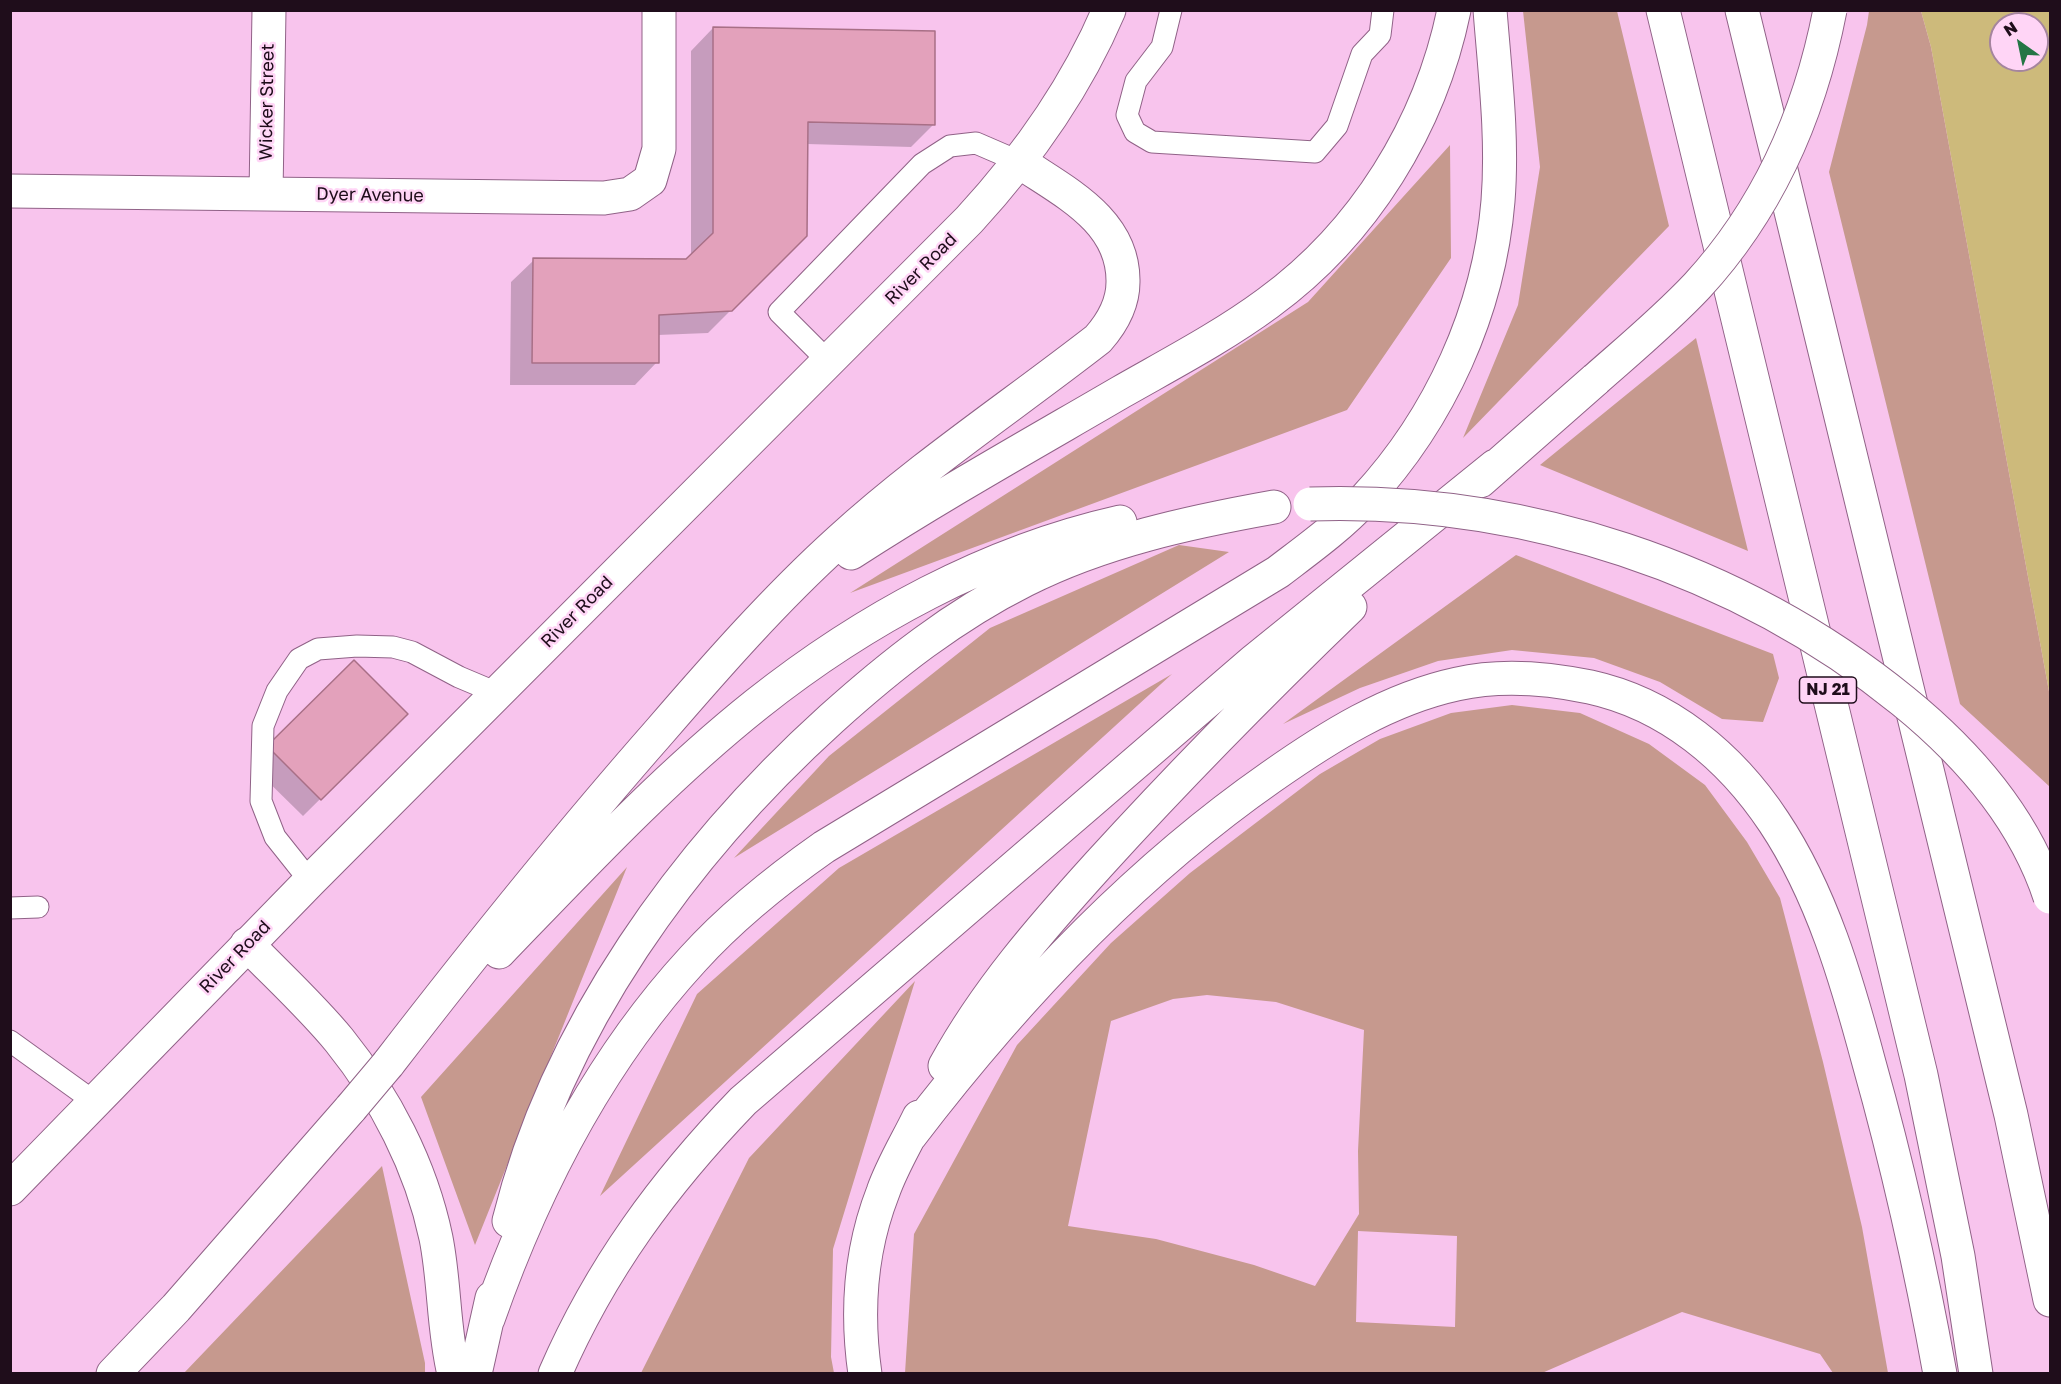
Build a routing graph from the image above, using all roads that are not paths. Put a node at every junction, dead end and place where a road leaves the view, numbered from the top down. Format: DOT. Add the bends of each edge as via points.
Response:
graph roads {
  1 [pos="269,10"];
  2 [pos="660,10"];
  3 [pos="1109,10"];
  4 [pos="1171,10"];
  5 [pos="1383,10"];
  6 [pos="1454,10"];
  7 [pos="1490,10"];
  8 [pos="1663,10"];
  9 [pos="1742,10"];
  10 [pos="1830,10"];
  11 [pos="1020,162"];
  12 [pos="10,191"];
  13 [pos="266,194"];
  14 [pos="828,361"];
  15 [pos="1495,466"];
  16 [pos="1274,507"];
  17 [pos="740,642"];
  18 [pos="497,693"];
  19 [pos="310,881"];
  20 [pos="2050,897"];
  21 [pos="38,907"];
  22 [pos="10,908"];
  23 [pos="247,944"];
  24 [pos="10,1041"];
  25 [pos="388,1064"];
  26 [pos="96,1102"];
  27 [pos="910,1136"];
  28 [pos="10,1189"];
  29 [pos="2050,1300"];
  30 [pos="488,1318"];
  31 [pos="113,1374"];
  32 [pos="454,1374"];
  33 [pos="475,1374"];
  34 [pos="555,1374"];
  35 [pos="866,1374"];
  36 [pos="1940,1374"];
  37 [pos="1976,1374"];
  1 -- 13 [label="main road, Wicker Street"];
  2 -- 13 [label="main road, Dyer Avenue" via="659,149 650,180 630,194 604,198"];
  3 -- 11 [label="main road, River Road" via="1080,72"];
  4 -- 5 [label="lane" via="1162,47 1136,81 1127,115 1135,132 1152,142 1315,152 1337,126 1362,54 1380,35"];
  6 -- 17 [label="main road" via="1438,69 1403,148 1371,200 1314,265 1269,302 1217,336 850,553"];
  7 -- 30 [label="main road" via="1500,172 1490,259 1476,311 1456,362 1432,409 1400,456 1343,520 1278,572 824,847 717,934 643,1019 587,1104 524,1224"];
  8 -- 37 [label="main road, NJ 21" via="1912,1036 1950,1216"];
  9 -- 29 [label="main road" via="2011,1115"];
  10 -- 15 [label="main road, bridge" via="1807,102 1783,158 1730,245 1698,285 1653,329"];
  11 -- 14 [label="main road, River Road" via="969,220"];
  11 -- 14 [label="lane" via="976,144 950,146 922,164 787,303 779,312"];
  11 -- 17 [label="main road" via="1082,204 1114,239 1120,254 1123,290 1111,324 1098,339 885,502 806,573"];
  12 -- 13 [label="main road, Dyer Avenue"];
  14 -- 18 [label="main road, River Road"];
  15 -- 27 [label="main road" via="1252,703 1042,928 966,1030"];
  15 -- 34 [label="main road" via="1256,660 743,1101 648,1210 590,1302"];
  16 -- 20 [label="main road, bridge" via="1346,503 1414,506 1536,525 1635,553 1758,607 1848,659 1942,736 1987,782 2005,807 2036,861"];
  16 -- 25 [label="main road" via="1180,512 1118,522 1056,539 978,569 843,642 756,704 671,779"];
  16 -- 30 [label="main road" via="1184,525 1093,552 992,597 923,641 891,667 765,783 709,845 654,917 568,1060 521,1176"];
  17 -- 25 [label="main road" via="522,892"];
  18 -- 19 [label="main road, River Road"];
  18 -- 19 [label="lane" via="412,652 393,647 318,649 299,659 277,691 263,726 261,801 275,837"];
  19 -- 23 [label="main road, River Road"];
  21 -- 22 [label="lane"];
  23 -- 26 [label="main road, River Road"];
  23 -- 32 [label="main road" via="338,1038 398,1131 421,1182 436,1237 447,1344"];
  24 -- 26 [label="lane"];
  25 -- 31 [label="main road, bridge" via="176,1308"];
  26 -- 28 [label="main road, River Road"];
  27 -- 35 [label="main road" via="882,1192 865,1254 860,1317"];
  27 -- 36 [label="main road" via="983,1045 1133,887 1231,806 1318,744 1404,700 1458,684 1514,678 1607,691 1659,712 1710,748 1755,796 1808,882 1835,952 1879,1098 1906,1203"];
  30 -- 33 [label="main road"];
}
